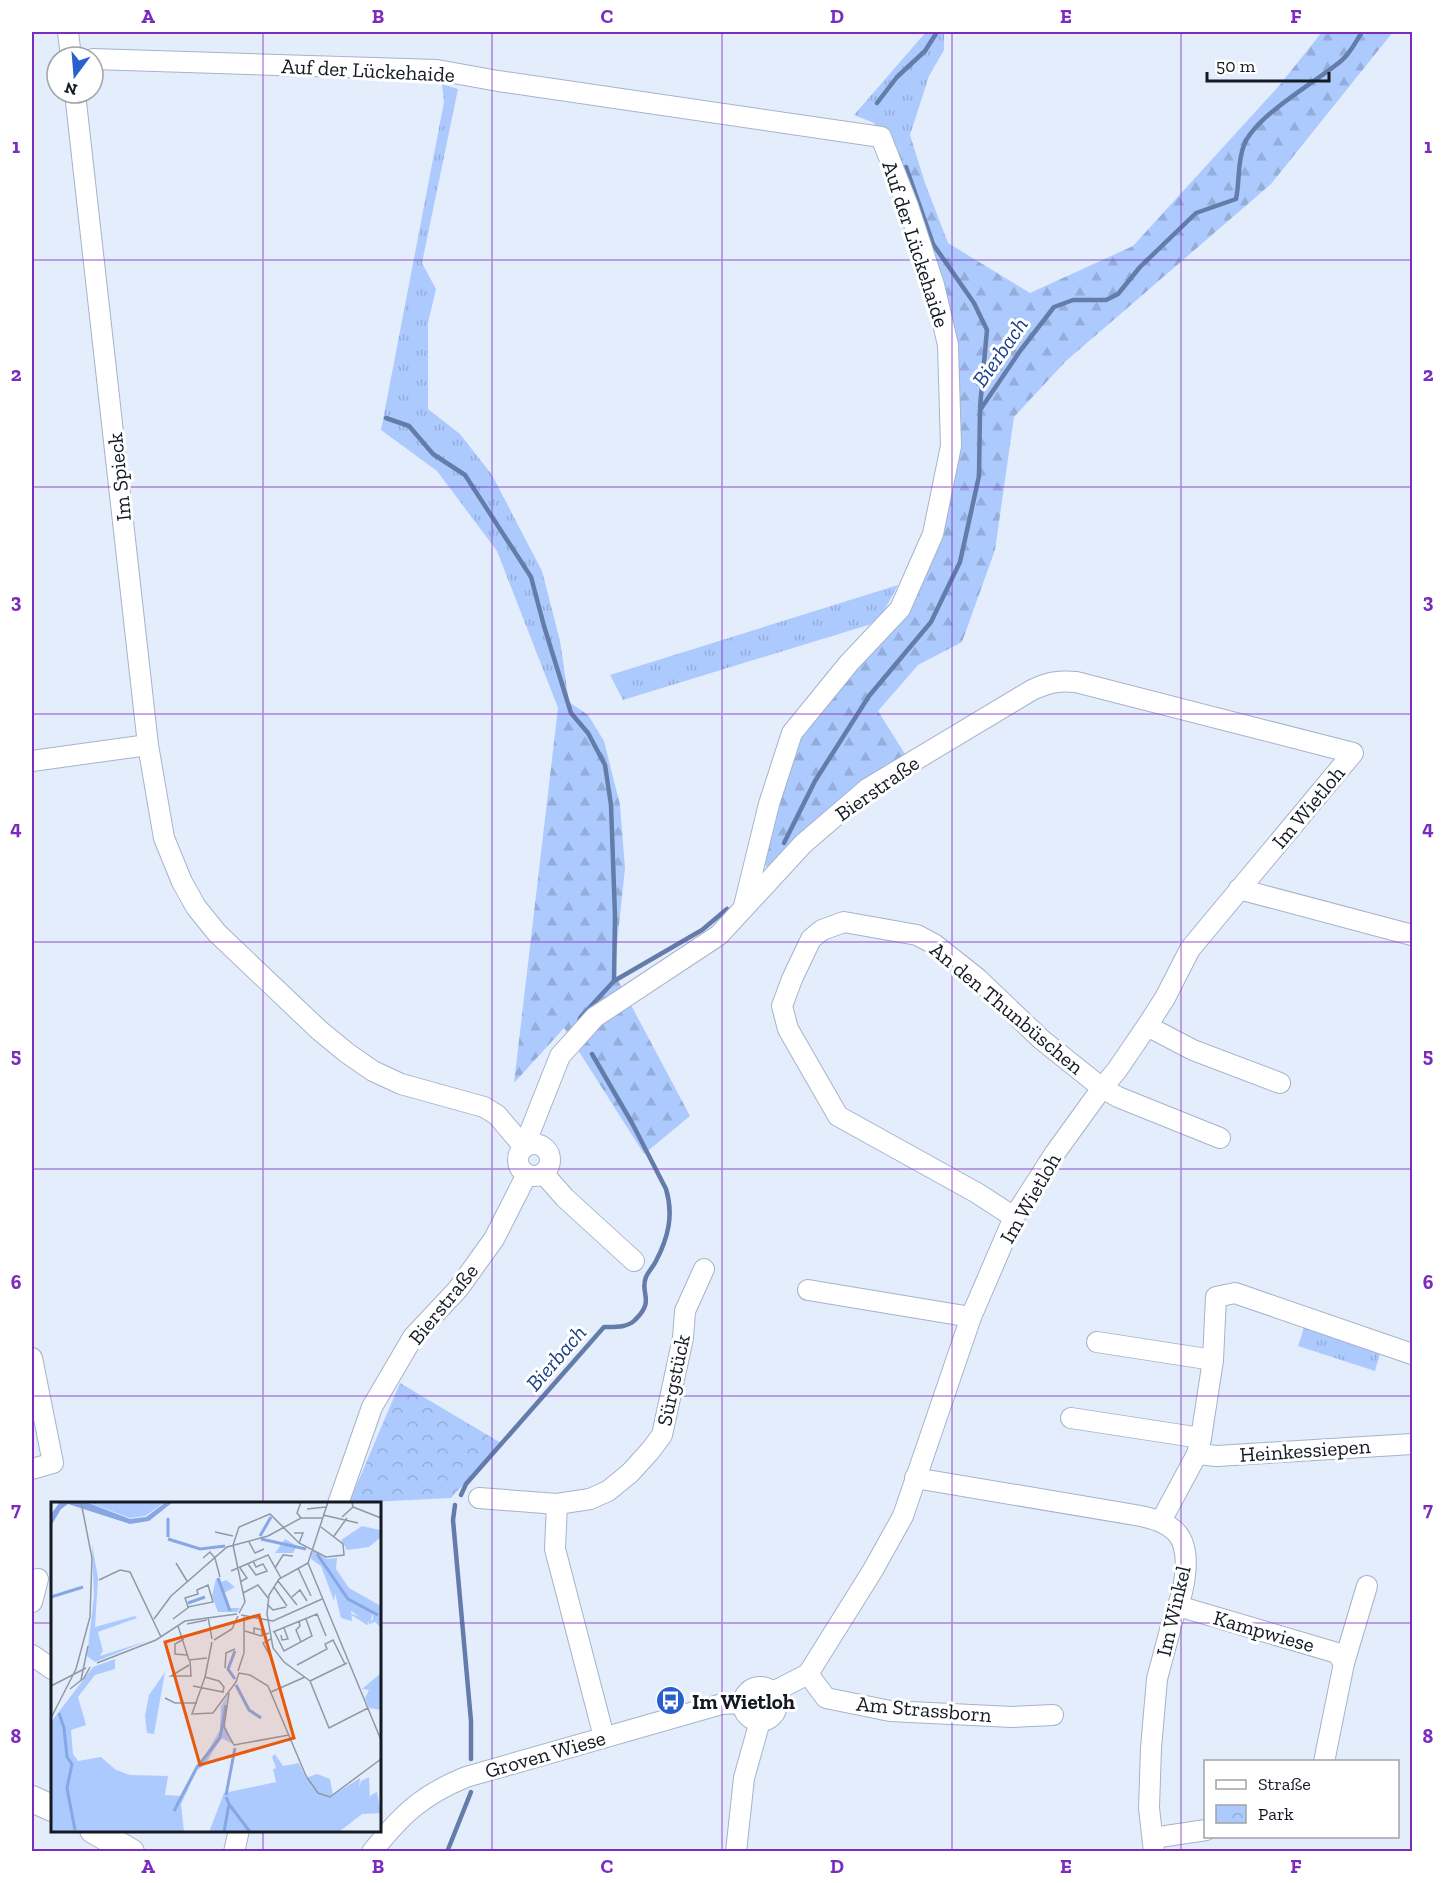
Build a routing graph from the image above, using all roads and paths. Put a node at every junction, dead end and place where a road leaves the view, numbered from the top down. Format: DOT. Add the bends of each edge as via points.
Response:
graph roads {
  1 [pos="105,58"];
  2 [pos="76,105"];
  3 [pos="148,745"];
  4 [pos="1353,753"];
  5 [pos="32,761"];
  6 [pos="1239,889"];
  7 [pos="744,908"];
  8 [pos="1413,935"];
  9 [pos="1147,1026"];
  10 [pos="1280,1083"];
  11 [pos="1102,1088"];
  12 [pos="1220,1138"];
  13 [pos="524,1147"];
  14 [pos="535,1174"];
  15 [pos="1014,1216"];
  16 [pos="634,1262"];
  17 [pos="704,1269"];
  18 [pos="808,1290"];
  19 [pos="971,1317"];
  20 [pos="1097,1342"];
  21 [pos="1413,1354"];
  22 [pos="32,1358"];
  23 [pos="1213,1360"];
  24 [pos="1071,1418"];
  25 [pos="1413,1444"];
  26 [pos="1199,1446"];
  27 [pos="32,1469"];
  28 [pos="915,1478"];
  29 [pos="479,1498"];
  30 [pos="338,1502"];
  31 [pos="557,1504"];
  32 [pos="1161,1521"];
  33 [pos="41,1580"];
  34 [pos="1367,1586"];
  35 [pos="32,1602"];
  36 [pos="1178,1606"];
  37 [pos="32,1655"];
  38 [pos="1344,1664"];
  39 [pos="51,1668"];
  40 [pos="808,1674"];
  41 [pos="773,1692"];
  42 [pos="743,1703"];
  43 [pos="1053,1715"];
  44 [pos="760,1721"];
  45 [pos="604,1737"];
  46 [pos="1324,1760"];
  47 [pos="32,1798"];
  48 [pos="51,1808"];
  49 [pos="1204,1831"];
  50 [pos="97,1832"];
  51 [pos="239,1832"];
  52 [pos="1154,1845"];
  53 [pos="131,1851"];
  54 [pos="234,1851"];
  55 [pos="372,1851"];
  56 [pos="736,1851"];
  1 -- 7 [label="street, Auf der Lückehaide" via="437,70 881,137 920,239 946,335 951,446 933,534 900,609 792,733 769,804"];
  2 -- 3 [label="street, Im Spieck"];
  3 -- 5 [label="street"];
  3 -- 13 [label="street, Im Spieck" via="164,838 195,907 216,933 346,1053 401,1084 484,1107 497,1115"];
  4 -- 6 [label="street, Im Wietloh"];
  4 -- 7 [label="street, Bierstraße" via="1076,682 1048,683 867,789 803,844"];
  6 -- 8 [label="street"];
  6 -- 9 [label="street, Im Wietloh" via="1190,949"];
  7 -- 13 [label="street, Bierstraße" via="719,935 596,1017 560,1056"];
  9 -- 10 [label="street" via="1193,1050"];
  9 -- 11 [label="street, Im Wietloh"];
  11 -- 12 [label="street"];
  11 -- 15 [label="street, Im Wietloh"];
  11 -- 15 [label="street, An den Thunbüschen" via="1042,1040 977,978 917,935 844,922 811,939 782,1006 788,1029 838,1116"];
  13 -- 14 [label="street" via="519,1162 523,1171"];
  13 -- 14 [label="street" via="534,1144 548,1151 550,1162"];
  14 -- 16 [label="street"];
  14 -- 30 [label="street, Bierstraße" via="458,1289 413,1336 372,1407"];
  15 -- 19 [label="street, Im Wietloh"];
  17 -- 31 [label="street, Sürgstück" via="686,1311 662,1435 630,1473 608,1491"];
  18 -- 19 [label="street"];
  19 -- 28 [label="street, Im Wietloh"];
  20 -- 23 [label="street"];
  21 -- 23 [label="street" via="1235,1293 1216,1297"];
  22 -- 27 [label="street" via="53,1463"];
  23 -- 26 [label="street"];
  24 -- 26 [label="street, Heinkessiepen"];
  25 -- 26 [label="street, Heinkessiepen" via="1217,1456"];
  26 -- 32 [label="street"];
  28 -- 32 [label="street"];
  28 -- 40 [label="street, Im Wietloh" via="903,1516"];
  29 -- 31 [label="street, Sürgstück"];
  31 -- 45 [label="street" via="555,1549"];
  32 -- 36 [label="street, Im Winkel" via="1177,1532 1185,1549 1187,1569"];
  33 -- 35 [label="street"];
  34 -- 38 [label="street"];
  36 -- 38 [label="street, Kampwiese" via="1337,1653"];
  36 -- 52 [label="street, Im Winkel" via="1157,1679 1149,1808"];
  37 -- 39 [label="street"];
  38 -- 46 [label="street"];
  40 -- 41 [label="street"];
  40 -- 43 [label="street, Am Strassborn" via="826,1698 890,1711 1012,1717"];
  41 -- 42 [label="street" via="758,1686 745,1695"];
  41 -- 44 [label="street" via="777,1699 774,1714"];
  42 -- 44 [label="street" via="747,1715"];
  42 -- 45 [label="street, Groven Wiese" via="722,1704"];
  44 -- 56 [label="street" via="744,1779"];
  45 -- 55 [label="street, Groven Wiese" via="489,1769 445,1786 404,1814"];
  47 -- 48 [label="main road"];
  49 -- 52 [label="street"];
  50 -- 53 [label="main road"];
  51 -- 54 [label="street"];
}
